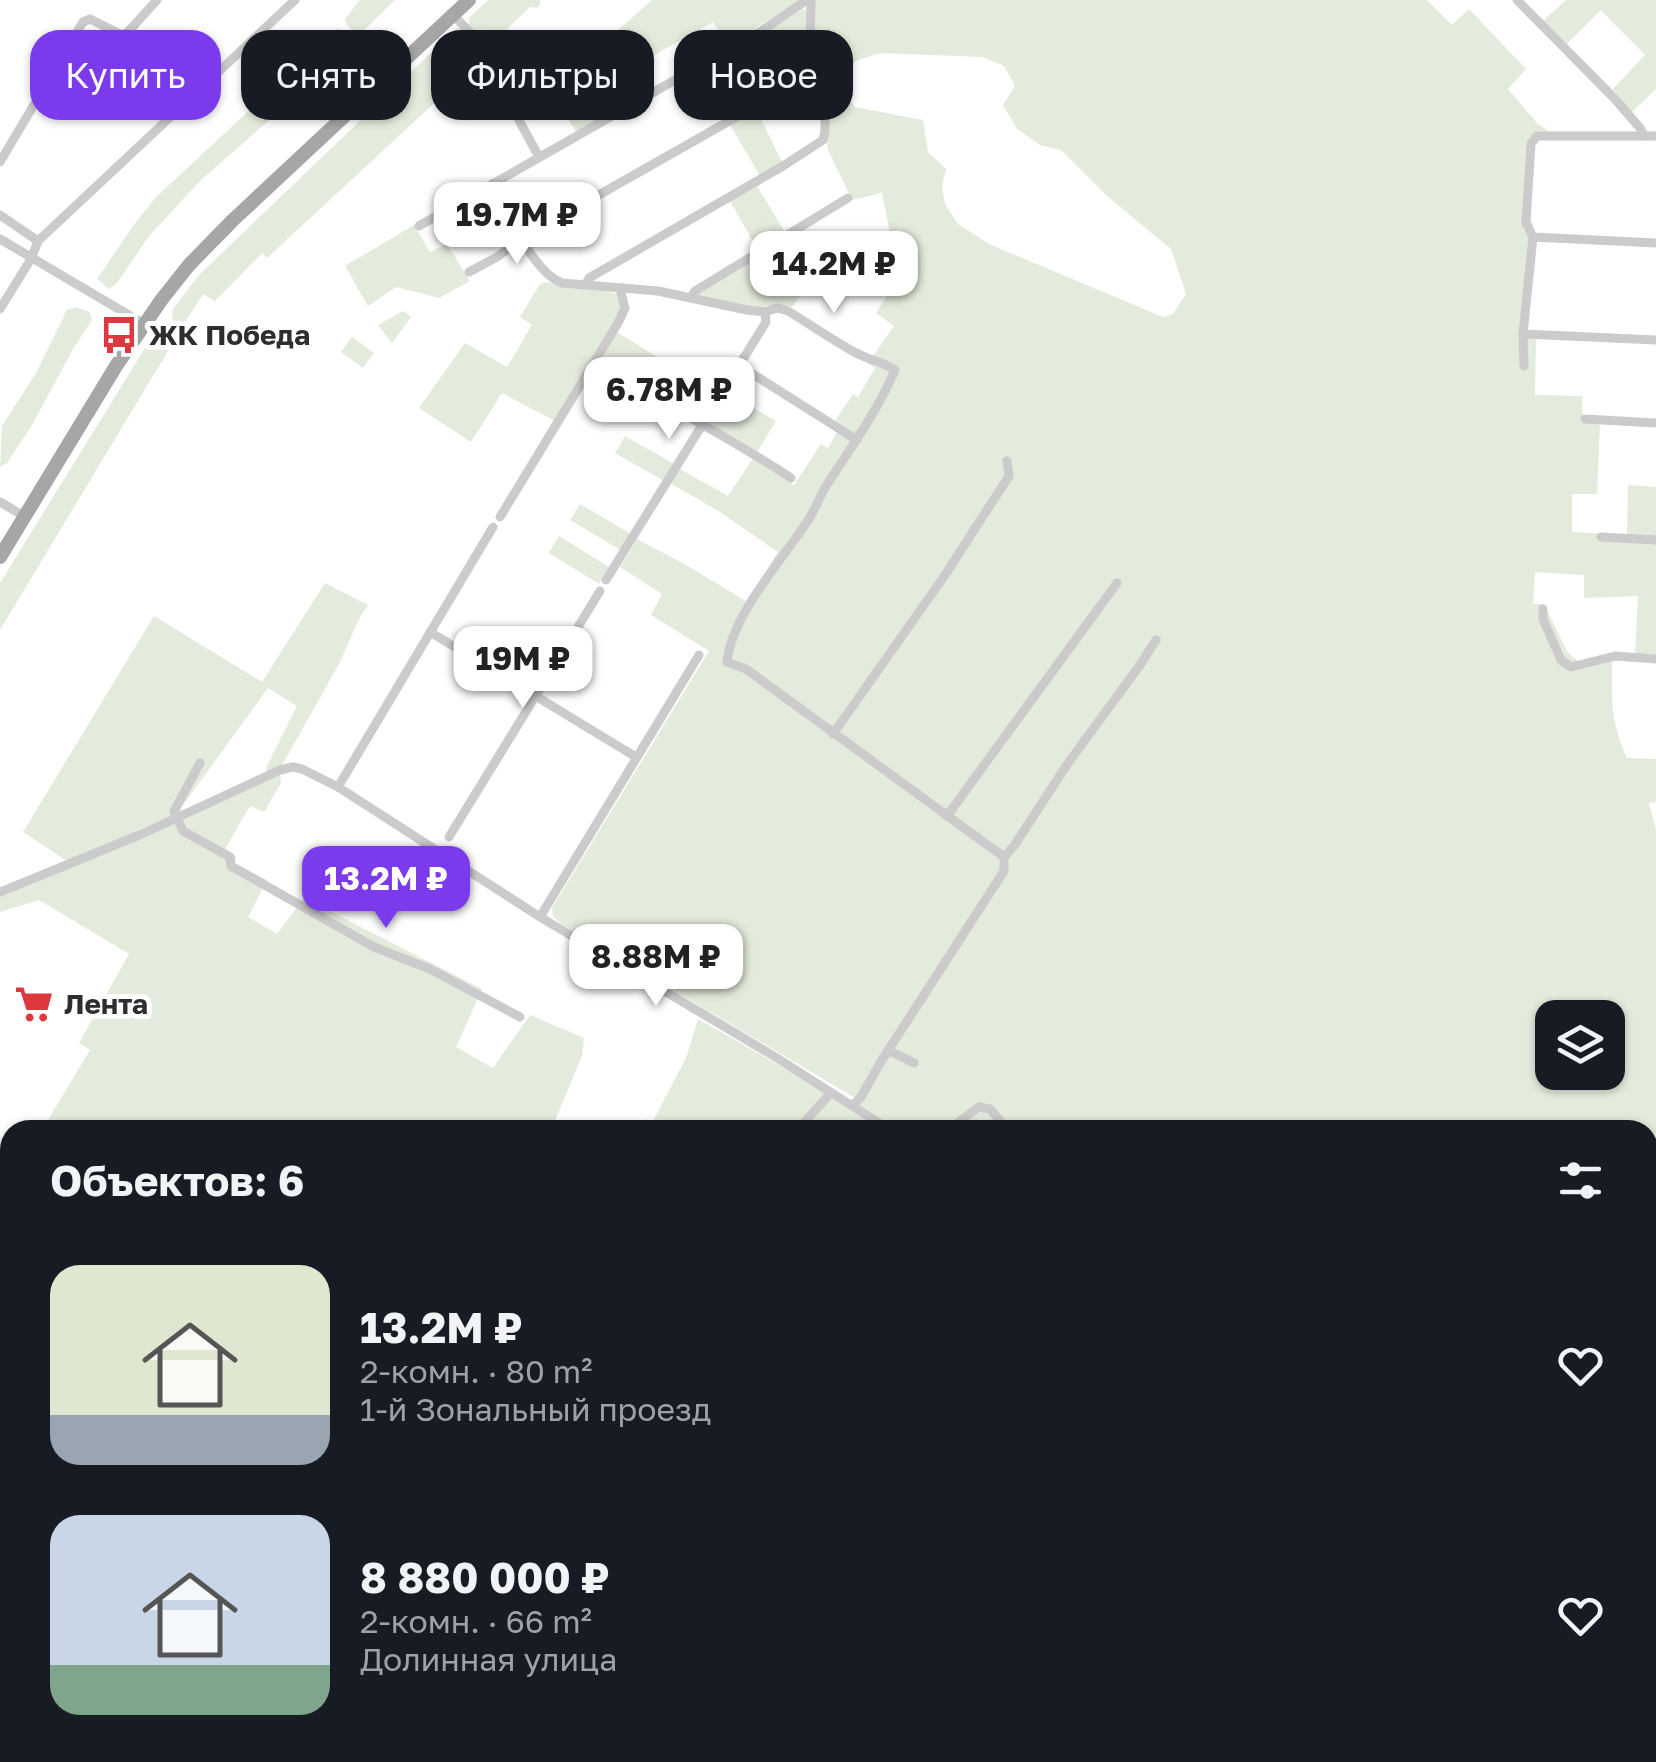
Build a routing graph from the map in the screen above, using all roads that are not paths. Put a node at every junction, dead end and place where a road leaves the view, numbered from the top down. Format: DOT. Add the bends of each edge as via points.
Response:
graph roads {
  1 [pos="157,0"];
  2 [pos="295,0"];
  3 [pos="468,0"];
  4 [pos="809,0"];
  5 [pos="1517,0"];
  6 [pos="452,15"];
  7 [pos="810,30"];
  8 [pos="731,120"];
  9 [pos="825,120"];
  10 [pos="1644,136"];
  11 [pos="1656,136"];
  12 [pos="539,157"];
  13 [pos="0,162"];
  14 [pos="494,183"];
  15 [pos="848,198"];
  16 [pos="0,215"];
  17 [pos="419,226"];
  18 [pos="1533,237"];
  19 [pos="522,238"];
  20 [pos="0,239"];
  21 [pos="38,241"];
  22 [pos="1656,243"];
  23 [pos="31,259"];
  24 [pos="468,272"];
  25 [pos="586,284"];
  26 [pos="622,288"];
  27 [pos="691,297"];
  28 [pos="0,309"];
  29 [pos="765,312"];
  30 [pos="144,324"];
  31 [pos="1524,334"];
  32 [pos="1656,340"];
  33 [pos="596,361"];
  34 [pos="740,366"];
  35 [pos="1524,366"];
  36 [pos="1585,419"];
  37 [pos="1656,423"];
  38 [pos="702,425"];
  39 [pos="857,440"];
  40 [pos="1006,461"];
  41 [pos="791,478"];
  42 [pos="0,502"];
  43 [pos="24,516"];
  44 [pos="1600,537"];
  45 [pos="1656,540"];
  46 [pos="0,556"];
  47 [pos="606,580"];
  48 [pos="1116,584"];
  49 [pos="600,591"];
  50 [pos="1543,609"];
  51 [pos="430,632"];
  52 [pos="1156,640"];
  53 [pos="699,655"];
  54 [pos="1656,659"];
  55 [pos="536,696"];
  56 [pos="833,734"];
  57 [pos="636,757"];
  58 [pos="200,762"];
  59 [pos="338,787"];
  60 [pos="947,816"];
  61 [pos="176,818"];
  62 [pos="450,838"];
  63 [pos="1004,857"];
  64 [pos="0,892"];
  65 [pos="540,917"];
  66 [pos="520,1016"];
  67 [pos="888,1050"];
  68 [pos="914,1064"];
  69 [pos="831,1093"];
  70 [pos="853,1104"];
  71 [pos="806,1120"];
  72 [pos="876,1120"];
  73 [pos="961,1120"];
  74 [pos="999,1120"];
  1 -- 13 [label="street" via="122,36 83,22"];
  2 -- 21 [label="street"];
  3 -- 6 [label="main road"];
  4 -- 7 [label="street"];
  4 -- 12 [label="street"];
  5 -- 10 [label="street"];
  6 -- 12 [label="street" via="472,34"];
  6 -- 30 [label="main road" via="233,220"];
  8 -- 19 [label="street"];
  9 -- 25 [label="street" via="826,134 816,146"];
  10 -- 11 [label="street"];
  10 -- 18 [label="street" via="1536,136 1530,144 1526,222"];
  12 -- 14 [label="street"];
  14 -- 17 [label="street"];
  14 -- 19 [label="street"];
  15 -- 27 [label="street"];
  16 -- 21 [label="street"];
  18 -- 22 [label="street"];
  18 -- 31 [label="street"];
  19 -- 24 [label="street"];
  19 -- 25 [label="street" via="550,278"];
  20 -- 23 [label="street"];
  21 -- 23 [label="street"];
  23 -- 28 [label="street"];
  23 -- 30 [label="street"];
  25 -- 26 [label="street"];
  26 -- 27 [label="street"];
  26 -- 33 [label="street" via="625,308"];
  27 -- 29 [label="street"];
  29 -- 34 [label="street" via="766,322"];
  29 -- 39 [label="street" via="788,311 895,370"];
  30 -- 43 [label="main road"];
  31 -- 32 [label="street"];
  31 -- 35 [label="street"];
  33 -- 38 [label="street"];
  33 -- 51 [label="street"];
  34 -- 38 [label="street"];
  34 -- 39 [label="street"];
  36 -- 37 [label="street"];
  38 -- 41 [label="street"];
  38 -- 47 [label="street"];
  39 -- 56 [label="street" via="756,596 729,643 727,662"];
  40 -- 56 [label="street" via="1009,476"];
  42 -- 43 [label="street"];
  43 -- 46 [label="main road"];
  44 -- 45 [label="street"];
  48 -- 60 [label="street"];
  49 -- 55 [label="street"];
  50 -- 54 [label="street" via="1561,660 1571,668 1615,656"];
  51 -- 55 [label="street"];
  51 -- 59 [label="street"];
  52 -- 63 [label="street"];
  53 -- 57 [label="street"];
  55 -- 57 [label="street"];
  55 -- 62 [label="street"];
  56 -- 60 [label="street"];
  57 -- 65 [label="street"];
  58 -- 61 [label="street"];
  59 -- 61 [label="street" via="293,767"];
  59 -- 65 [label="street"];
  60 -- 63 [label="street"];
  61 -- 64 [label="street"];
  61 -- 66 [label="street" via="184,831 230,857 231,866 374,947"];
  63 -- 67 [label="street" via="1004,871"];
  65 -- 69 [label="street"];
  67 -- 68 [label="street"];
  67 -- 70 [label="street"];
  69 -- 70 [label="street"];
  69 -- 71 [label="street"];
  70 -- 72 [label="street"];
  73 -- 74 [label="street" via="979,1106"];
}
